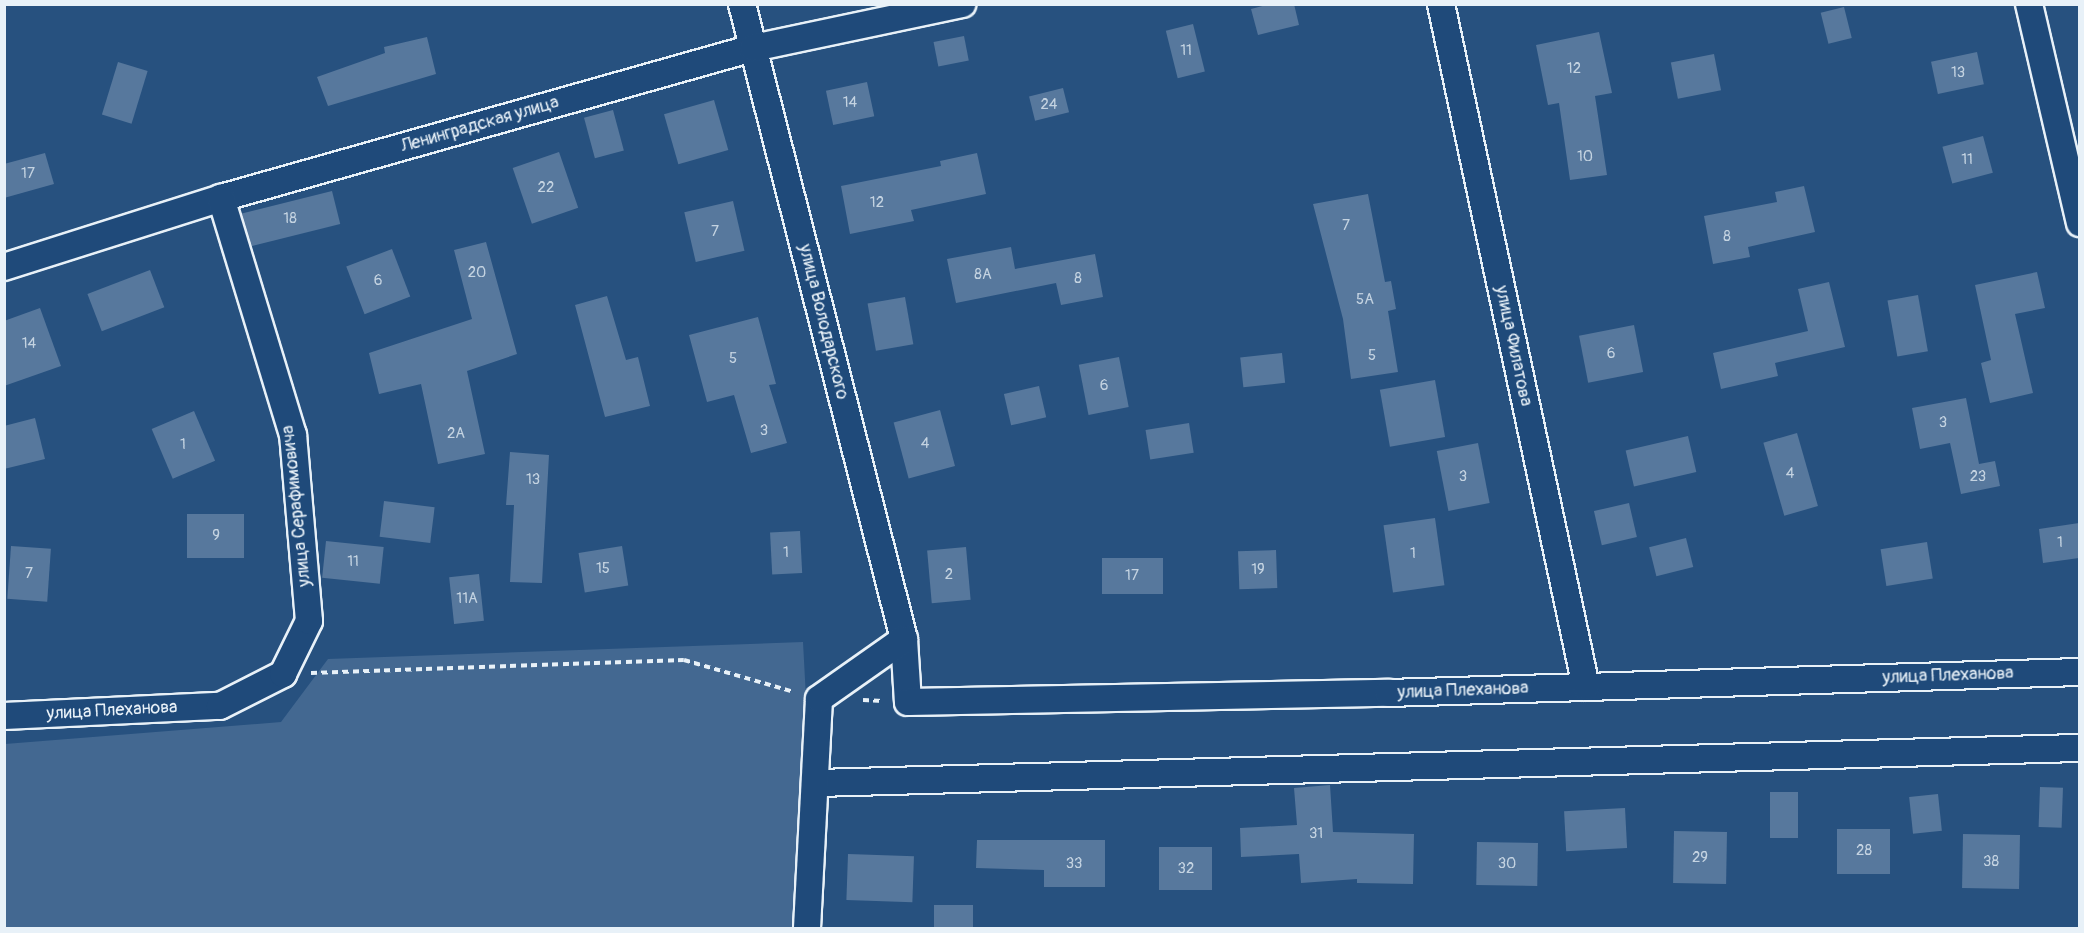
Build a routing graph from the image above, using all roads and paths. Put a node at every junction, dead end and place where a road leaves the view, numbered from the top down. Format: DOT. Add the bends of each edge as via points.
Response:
graph roads {
  1 [pos="742,4"];
  2 [pos="962,4"];
  3 [pos="1441,4"];
  4 [pos="2029,4"];
  5 [pos="753,48"];
  6 [pos="221,198"];
  7 [pos="2079,223"];
  8 [pos="4,267"];
  9 [pos="904,639"];
  10 [pos="2079,672"];
  11 [pos="283,674"];
  12 [pos="1586,687"];
  13 [pos="819,699"];
  14 [pos="908,702"];
  15 [pos="4,716"];
  16 [pos="2079,748"];
  17 [pos="817,783"];
  18 [pos="807,928"];
  1 -- 5 [label="street, улица Володарского"];
  2 -- 5 [label="street, Ленинградская улица"];
  3 -- 12 [label="street, улица Филатова"];
  4 -- 7 [label="street"];
  5 -- 6 [label="street, Ленинградская улица"];
  5 -- 9 [label="street, улица Володарского"];
  6 -- 8 [label="street, Ленинградская улица"];
  6 -- 11 [label="street, улица Серафимовича" via="293,435 309,621"];
  9 -- 13 [label="street"];
  9 -- 14 [label="street"];
  10 -- 12 [label="street, улица Плеханова"];
  11 -- 13 [label="path" via="684,660"];
  11 -- 15 [label="street, улица Плеханова" via="220,706"];
  12 -- 14 [label="street, улица Плеханова"];
  13 -- 14 [label="path"];
  13 -- 17 [label="street"];
  16 -- 17 [label="street"];
  17 -- 18 [label="street"];
}
